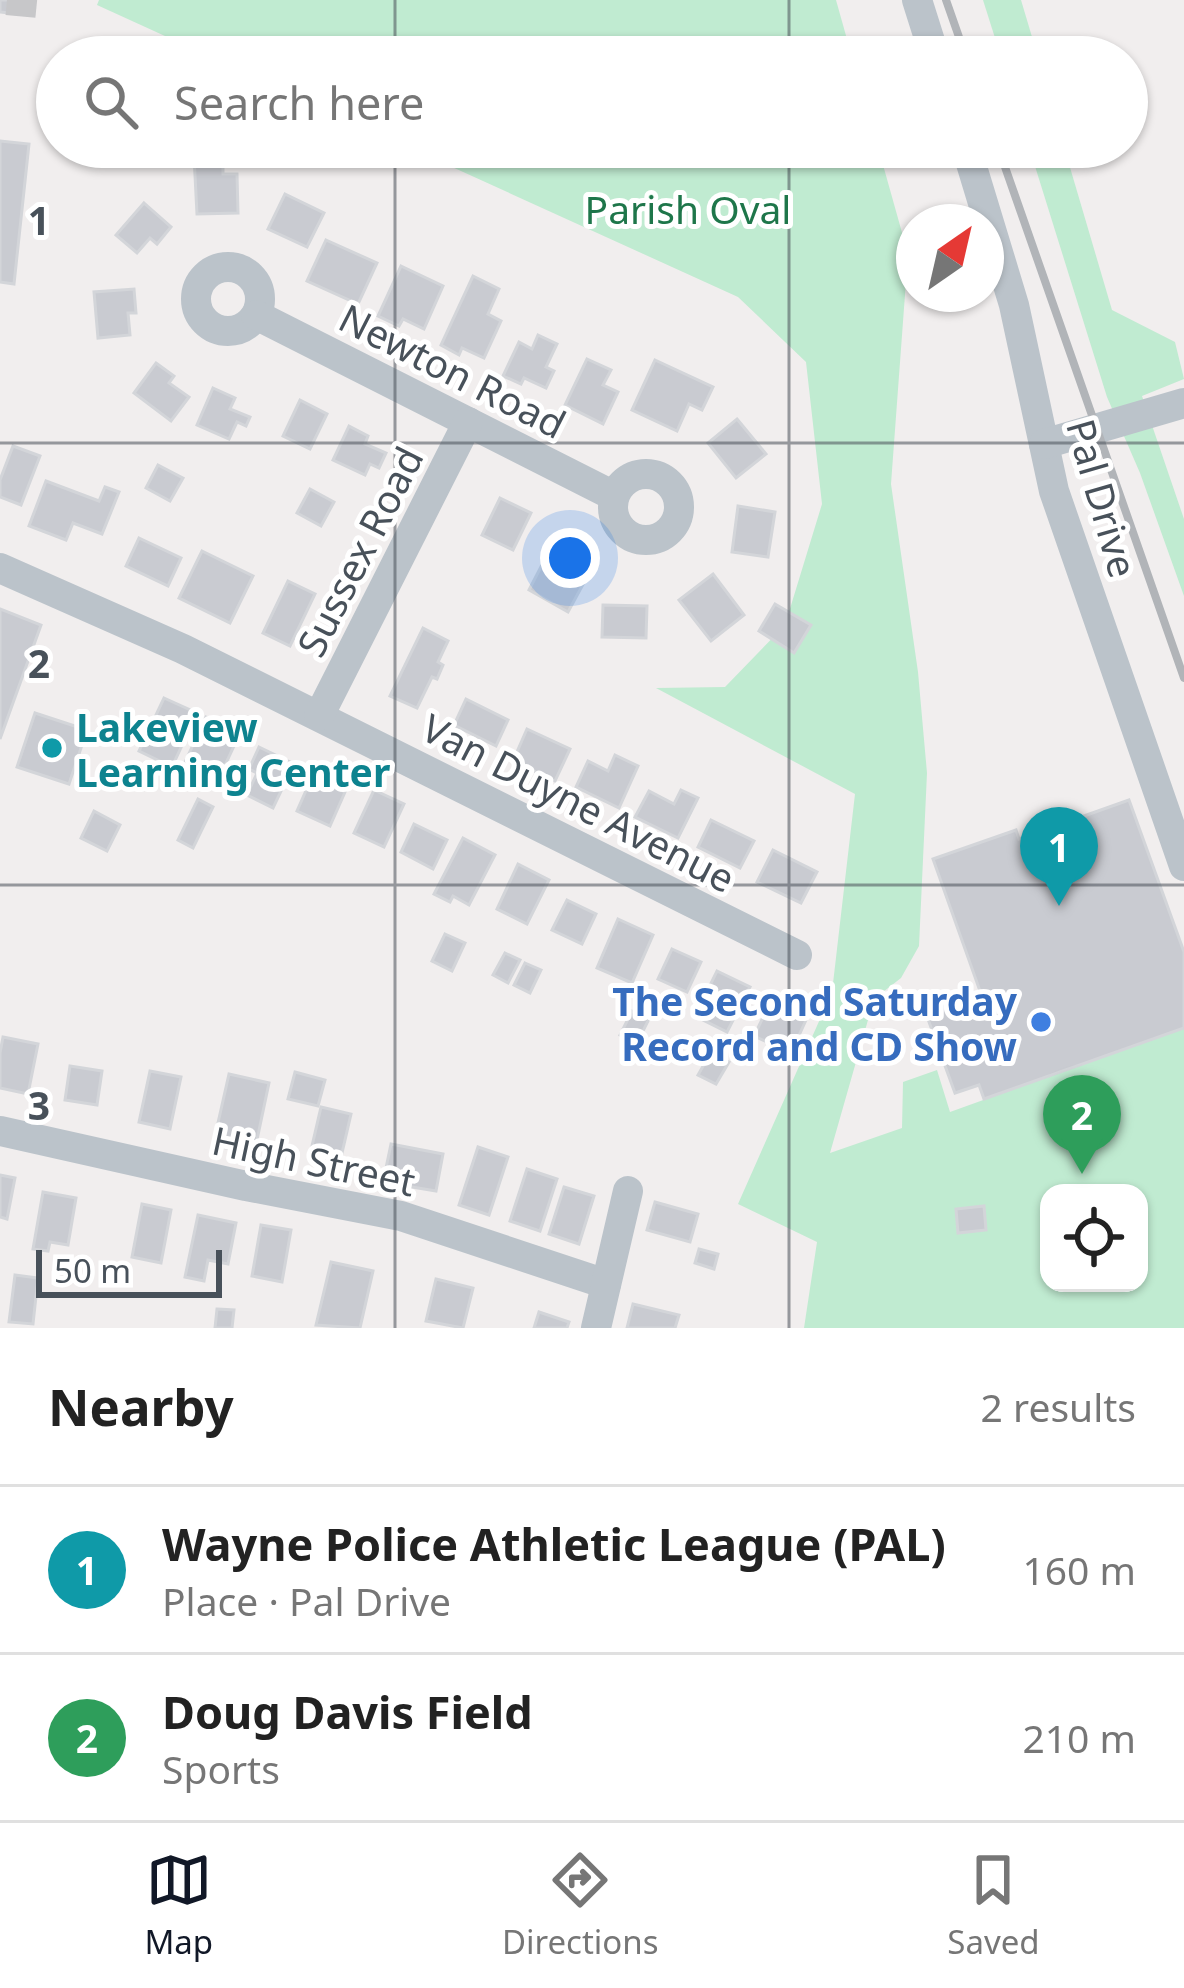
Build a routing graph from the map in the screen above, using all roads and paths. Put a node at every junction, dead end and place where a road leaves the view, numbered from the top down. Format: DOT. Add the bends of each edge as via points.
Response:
graph roads {
  1 [pos="916,0"];
  2 [pos="928,36"];
  3 [pos="972,168"];
  4 [pos="256,315"];
  5 [pos="1184,403"];
  6 [pos="469,422"];
  7 [pos="1044,444"];
  8 [pos="614,496"];
  9 [pos="0,568"];
  10 [pos="319,716"];
  11 [pos="1184,866"];
  12 [pos="797,955"];
  13 [pos="0,1131"];
  14 [pos="628,1191"];
  15 [pos="606,1284"];
  16 [pos="596,1328"];
  1 -- 2 [label="street"];
  3 -- 7 [label="street, Pal Drive"];
  4 -- 6 [label="street, Newton Road"];
  5 -- 7 [label="street"];
  6 -- 8 [label="street, Newton Road"];
  6 -- 10 [label="street, Sussex Road"];
  7 -- 11 [label="street, Pal Drive"];
  9 -- 10 [label="street, Van Duyne Avenue"];
  10 -- 12 [label="street, Van Duyne Avenue"];
  13 -- 15 [label="street, High Street" via="401,1216"];
  14 -- 15 [label="street"];
  15 -- 16 [label="street"];
}
